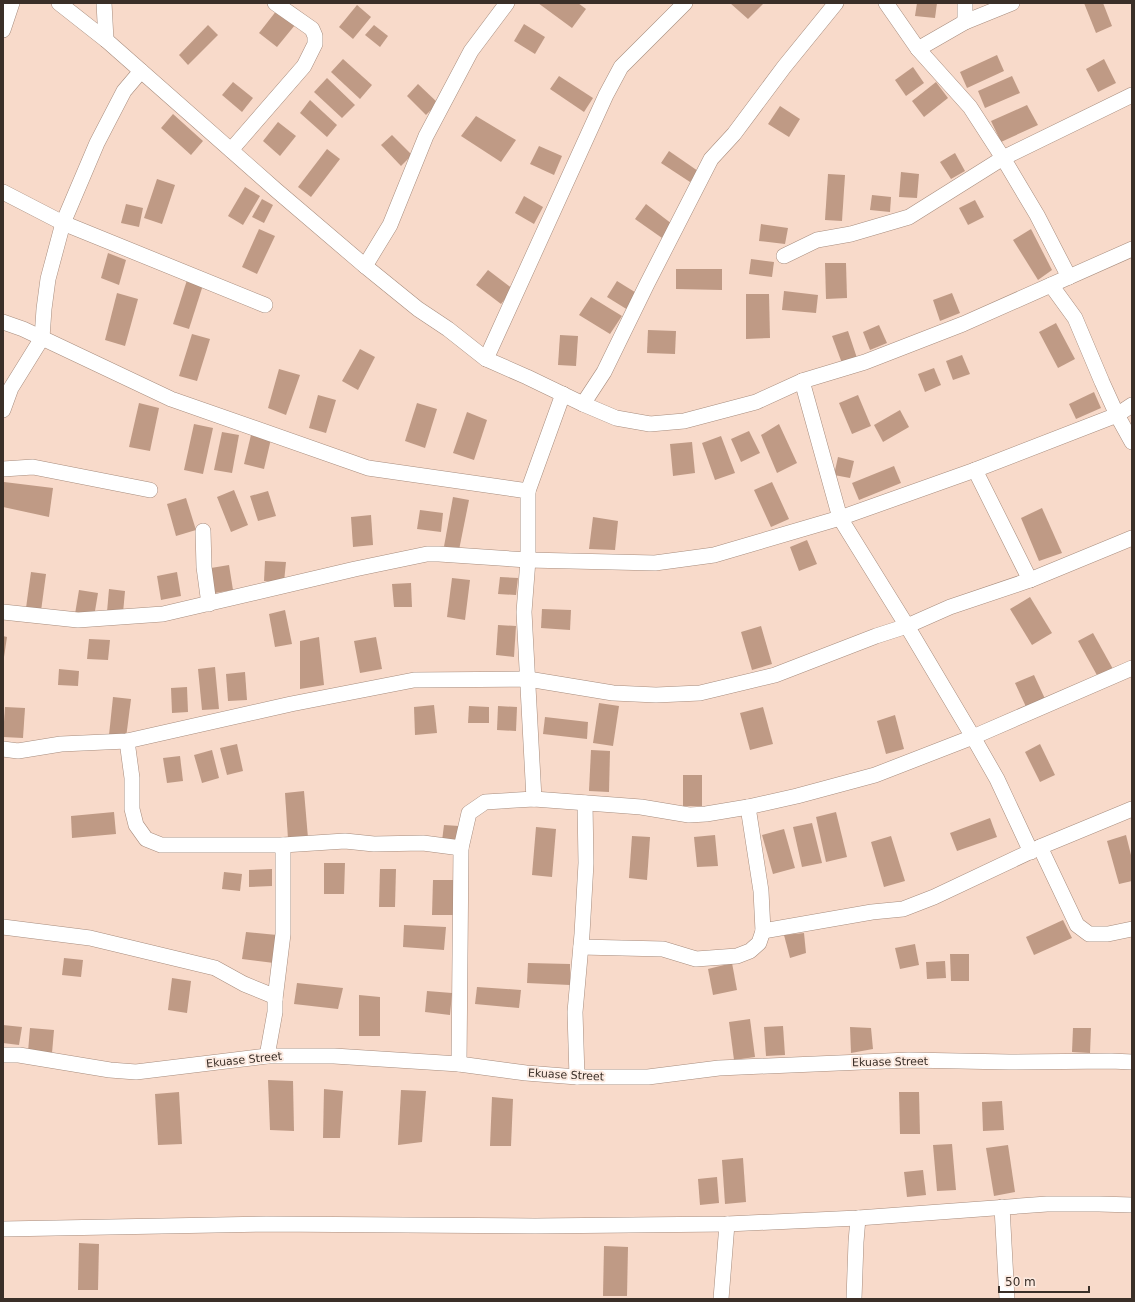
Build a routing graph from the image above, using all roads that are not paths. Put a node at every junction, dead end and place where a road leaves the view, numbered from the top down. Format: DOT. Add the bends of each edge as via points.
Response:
graph roads {
  1 [pos="12,3"];
  2 [pos="58,3"];
  3 [pos="104,3"];
  4 [pos="274,3"];
  5 [pos="506,3"];
  6 [pos="685,3"];
  7 [pos="836,3"];
  8 [pos="886,3"];
  9 [pos="965,3"];
  10 [pos="1012,3"];
  11 [pos="965,22"];
  12 [pos="3,30"];
  13 [pos="106,40"];
  14 [pos="918,49"];
  15 [pos="140,71"];
  16 [pos="1132,95"];
  17 [pos="230,150"];
  18 [pos="1003,158"];
  19 [pos="3,192"];
  20 [pos="63,223"];
  21 [pos="1132,249"];
  22 [pos="784,256"];
  23 [pos="365,266"];
  24 [pos="1069,277"];
  25 [pos="1051,285"];
  26 [pos="265,305"];
  27 [pos="44,309"];
  28 [pos="3,322"];
  29 [pos="22,329"];
  30 [pos="42,338"];
  31 [pos="486,359"];
  32 [pos="802,381"];
  33 [pos="563,394"];
  34 [pos="583,404"];
  35 [pos="1132,405"];
  36 [pos="3,410"];
  37 [pos="1117,415"];
  38 [pos="1132,442"];
  39 [pos="3,469"];
  40 [pos="975,470"];
  41 [pos="150,490"];
  42 [pos="528,491"];
  43 [pos="840,518"];
  44 [pos="203,531"];
  45 [pos="1132,538"];
  46 [pos="528,560"];
  47 [pos="1030,580"];
  48 [pos="208,604"];
  49 [pos="3,612"];
  50 [pos="907,626"];
  51 [pos="1132,668"];
  52 [pos="528,679"];
  53 [pos="973,737"];
  54 [pos="127,741"];
  55 [pos="3,749"];
  56 [pos="534,799"];
  57 [pos="585,803"];
  58 [pos="748,807"];
  59 [pos="1132,809"];
  60 [pos="284,845"];
  61 [pos="461,848"];
  62 [pos="1035,850"];
  63 [pos="3,927"];
  64 [pos="1132,929"];
  65 [pos="763,931"];
  66 [pos="581,947"];
  67 [pos="275,999"];
  68 [pos="3,1054"];
  69 [pos="267,1056"];
  70 [pos="1132,1062"];
  71 [pos="459,1064"];
  72 [pos="577,1077"];
  73 [pos="1132,1206"];
  74 [pos="1002,1207"];
  75 [pos="858,1218"];
  76 [pos="727,1224"];
  77 [pos="3,1229"];
  78 [pos="721,1299"];
  79 [pos="854,1299"];
  80 [pos="1007,1299"];
  1 -- 12 [label="street"];
  2 -- 13 [label="street"];
  3 -- 13 [label="street"];
  4 -- 17 [label="street" via="312,29 315,44 304,66"];
  5 -- 23 [label="street" via="471,51 426,136 390,225"];
  6 -- 31 [label="street" via="620,67"];
  7 -- 34 [label="street" via="734,134 711,159 604,372"];
  8 -- 14 [label="street"];
  9 -- 11 [label="street"];
  10 -- 11 [label="street"];
  11 -- 14 [label="street"];
  13 -- 15 [label="street"];
  14 -- 18 [label="street" via="970,108"];
  15 -- 17 [label="street"];
  15 -- 20 [label="street" via="124,91 96,143"];
  16 -- 18 [label="street"];
  17 -- 23 [label="street"];
  18 -- 22 [label="street" via="909,217 851,234 817,240"];
  18 -- 24 [label="street" via="1038,215"];
  19 -- 20 [label="street"];
  20 -- 26 [label="street"];
  20 -- 27 [label="street" via="48,279"];
  21 -- 24 [label="street"];
  23 -- 31 [label="street"];
  24 -- 25 [label="street"];
  25 -- 32 [label="street" via="963,324 865,362"];
  25 -- 37 [label="street" via="1075,318"];
  27 -- 29 [label="street"];
  27 -- 30 [label="street"];
  28 -- 29 [label="street"];
  29 -- 30 [label="street"];
  30 -- 36 [label="street" via="11,388"];
  30 -- 42 [label="street" via="171,399 368,468"];
  31 -- 33 [label="street"];
  32 -- 34 [label="street" via="756,402 684,421 650,424 616,418"];
  32 -- 43 [label="street"];
  33 -- 34 [label="street"];
  33 -- 42 [label="street"];
  35 -- 37 [label="street"];
  37 -- 38 [label="street"];
  37 -- 40 [label="street"];
  39 -- 41 [label="street" via="33,467"];
  40 -- 43 [label="street"];
  40 -- 47 [label="street"];
  42 -- 46 [label="street"];
  43 -- 46 [label="street" via="714,555 655,563"];
  43 -- 50 [label="street"];
  44 -- 48 [label="street"];
  45 -- 47 [label="street"];
  46 -- 48 [label="street" via="427,554"];
  46 -- 52 [label="street" via="524,612"];
  47 -- 50 [label="street" via="950,607"];
  48 -- 49 [label="street" via="163,614 78,620"];
  50 -- 52 [label="street" via="775,675 700,693 613,693"];
  50 -- 53 [label="street"];
  51 -- 53 [label="street"];
  52 -- 54 [label="street" via="414,680 291,704"];
  52 -- 56 [label="street"];
  53 -- 58 [label="street" via="876,775"];
  53 -- 62 [label="street"];
  54 -- 55 [label="street" via="61,744 18,751"];
  54 -- 60 [label="street" via="132,778 132,809 136,825 146,839 161,845"];
  56 -- 57 [label="street"];
  56 -- 61 [label="street" via="486,802 475,808 469,813"];
  57 -- 58 [label="street" via="641,807 689,815"];
  57 -- 66 [label="street" via="586,863"];
  58 -- 65 [label="street" via="761,891"];
  59 -- 62 [label="street"];
  60 -- 61 [label="street" via="345,841 374,844 423,843"];
  60 -- 67 [label="street" via="282,934"];
  61 -- 71 [label="street"];
  62 -- 64 [label="street" via="1077,925 1090,934 1108,934"];
  62 -- 65 [label="street" via="904,909"];
  63 -- 67 [label="street" via="90,938 215,968"];
  65 -- 66 [label="street" via="759,943 750,951 737,956 696,959 663,949"];
  66 -- 72 [label="street" via="575,1012"];
  67 -- 69 [label="street"];
  68 -- 69 [label="street, Ekuase Street" via="136,1072"];
  69 -- 71 [label="street, Ekuase Street" via="334,1056"];
  70 -- 72 [label="street, Ekuase Street" via="909,1060 719,1068 648,1077"];
  71 -- 72 [label="street, Ekuase Street"];
  73 -- 74 [label="street" via="1046,1204"];
  74 -- 75 [label="street"];
  74 -- 80 [label="street"];
  75 -- 76 [label="street"];
  75 -- 79 [label="street"];
  76 -- 77 [label="street" via="266,1224"];
  76 -- 78 [label="street"];
}
